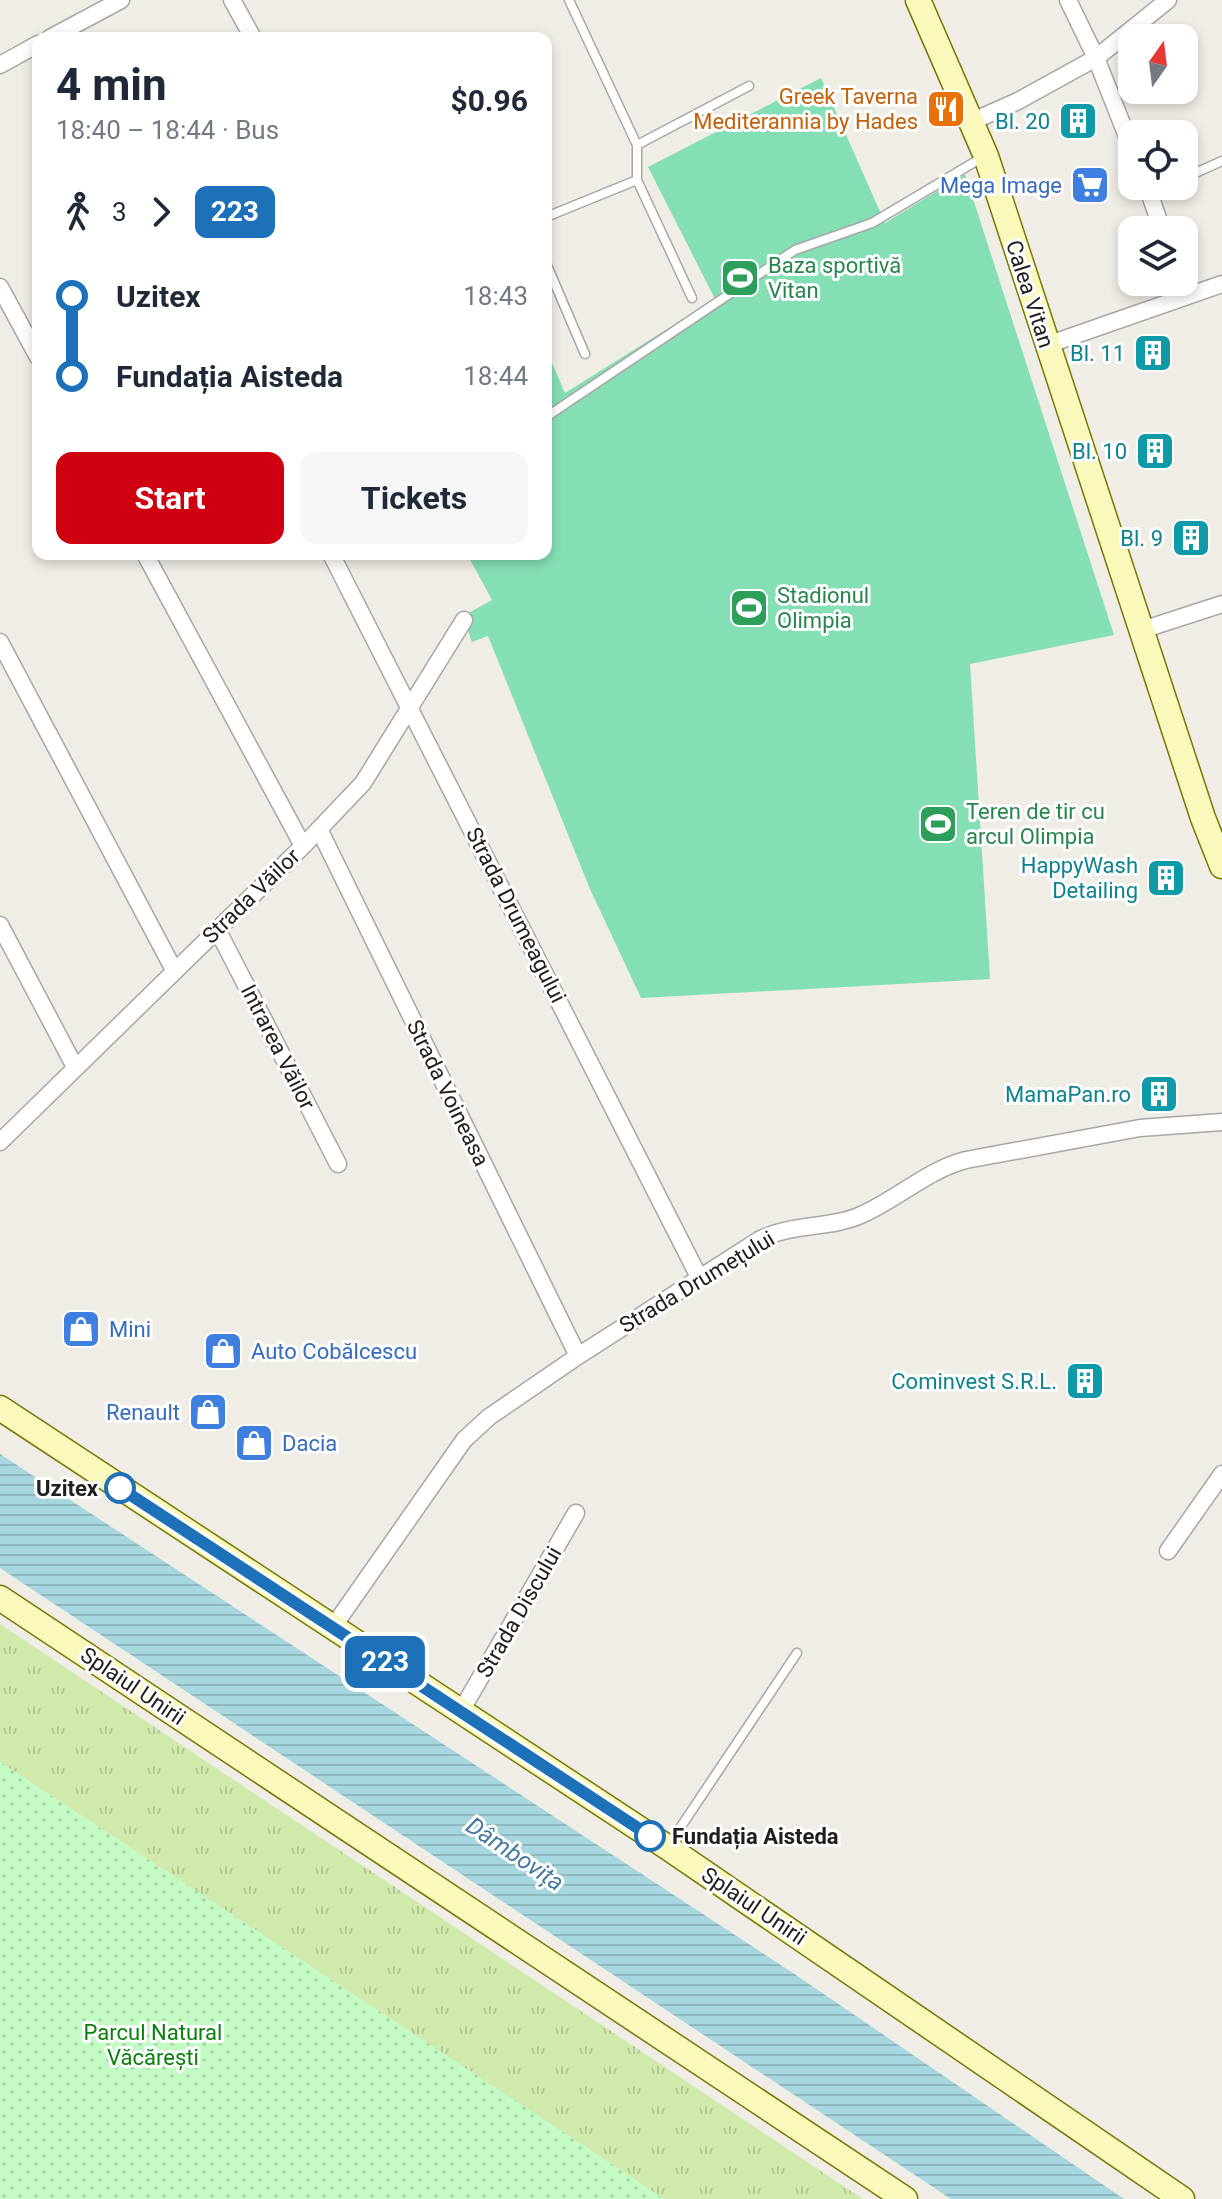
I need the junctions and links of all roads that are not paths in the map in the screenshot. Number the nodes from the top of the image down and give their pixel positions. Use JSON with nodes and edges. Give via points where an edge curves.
{"nodes":[{"id":1,"x":121,"y":0,"type":"edge"},
{"id":2,"x":232,"y":0,"type":"edge"},
{"id":3,"x":569,"y":0,"type":"edge"},
{"id":4,"x":918,"y":0,"type":"edge"},
{"id":5,"x":1068,"y":0,"type":"edge"},
{"id":6,"x":1168,"y":0,"type":"edge"},
{"id":7,"x":1150,"y":6,"type":"edge"},
{"id":8,"x":64,"y":32,"type":"edge"},
{"id":9,"x":250,"y":32,"type":"edge"},
{"id":10,"x":32,"y":47,"type":"edge"},
{"id":11,"x":1096,"y":58,"type":"junction"},
{"id":12,"x":0,"y":65,"type":"edge"},
{"id":13,"x":749,"y":86,"type":"dead end"},
{"id":14,"x":1121,"y":120,"type":"edge"},
{"id":15,"x":973,"y":121,"type":"junction"},
{"id":16,"x":637,"y":145,"type":"junction"},
{"id":17,"x":986,"y":156,"type":"junction"},
{"id":18,"x":1222,"y":161,"type":"edge"},
{"id":19,"x":1198,"y":172,"type":"edge"},
{"id":20,"x":637,"y":180,"type":"junction"},
{"id":21,"x":552,"y":215,"type":"edge"},
{"id":22,"x":552,"y":277,"type":"edge"},
{"id":23,"x":1222,"y":284,"type":"edge"},
{"id":24,"x":0,"y":287,"type":"edge"},
{"id":25,"x":1198,"y":287,"type":"edge"},
{"id":26,"x":1164,"y":296,"type":"edge"},
{"id":27,"x":692,"y":298,"type":"dead end"},
{"id":28,"x":1047,"y":345,"type":"junction"},
{"id":29,"x":32,"y":346,"type":"edge"},
{"id":30,"x":585,"y":354,"type":"dead end"},
{"id":31,"x":552,"y":413,"type":"edge"},
{"id":32,"x":148,"y":560,"type":"edge"},
{"id":33,"x":334,"y":560,"type":"edge"},
{"id":34,"x":1222,"y":604,"type":"edge"},
{"id":35,"x":464,"y":620,"type":"dead end"},
{"id":36,"x":1142,"y":630,"type":"junction"},
{"id":37,"x":0,"y":642,"type":"edge"},
{"id":38,"x":411,"y":708,"type":"junction"},
{"id":39,"x":319,"y":829,"type":"junction"},
{"id":40,"x":303,"y":846,"type":"junction"},
{"id":41,"x":1222,"y":866,"type":"edge"},
{"id":42,"x":0,"y":925,"type":"edge"},
{"id":43,"x":217,"y":929,"type":"junction"},
{"id":44,"x":174,"y":970,"type":"junction"},
{"id":45,"x":75,"y":1067,"type":"junction"},
{"id":46,"x":1222,"y":1122,"type":"edge"},
{"id":47,"x":0,"y":1142,"type":"edge"},
{"id":48,"x":338,"y":1164,"type":"dead end"},
{"id":49,"x":699,"y":1277,"type":"junction"},
{"id":50,"x":578,"y":1356,"type":"junction"},
{"id":51,"x":0,"y":1408,"type":"edge"},
{"id":52,"x":1222,"y":1474,"type":"edge"},
{"id":53,"x":576,"y":1513,"type":"dead end"},
{"id":54,"x":1168,"y":1551,"type":"dead end"},
{"id":55,"x":0,"y":1598,"type":"edge"},
{"id":56,"x":333,"y":1627,"type":"junction"},
{"id":57,"x":797,"y":1653,"type":"dead end"},
{"id":58,"x":461,"y":1711,"type":"junction"},
{"id":59,"x":667,"y":1847,"type":"junction"},
{"id":60,"x":905,"y":2199,"type":"edge"},
{"id":61,"x":1182,"y":2199,"type":"edge"}],
"edges":[{"from":1,"to":8,"type":"street"},
{"from":2,"to":9,"type":"street"},
{"from":3,"to":16,"type":"lane"},
{"from":4,"to":15,"type":"main road","name":"Calea Vitan"},
{"from":5,"to":11,"type":"street"},
{"from":6,"to":7,"type":"street"},
{"from":7,"to":11,"type":"street"},
{"from":10,"to":12,"type":"street"},
{"from":11,"to":14,"type":"street"},
{"from":11,"to":15,"type":"street"},
{"from":13,"to":16,"type":"lane"},
{"from":15,"to":17,"type":"main road","name":"Calea Vitan"},
{"from":16,"to":20,"type":"lane"},
{"from":17,"to":28,"type":"main road","name":"Calea Vitan"},
{"from":17,"to":31,"type":"lane","via":[[872,223],[795,250]]},
{"from":18,"to":19,"type":"lane"},
{"from":20,"to":21,"type":"lane"},
{"from":20,"to":27,"type":"lane"},
{"from":22,"to":30,"type":"lane"},
{"from":23,"to":25,"type":"street"},
{"from":24,"to":29,"type":"street"},
{"from":26,"to":28,"type":"street"},
{"from":28,"to":36,"type":"main road","name":"Calea Vitan"},
{"from":32,"to":40,"type":"street"},
{"from":33,"to":38,"type":"street","name":"Strada Drumeagului"},
{"from":34,"to":36,"type":"street"},
{"from":35,"to":38,"type":"street","name":"Strada Văilor"},
{"from":36,"to":41,"type":"main road","name":"Calea Vitan"},
{"from":37,"to":44,"type":"street"},
{"from":38,"to":39,"type":"street","name":"Strada Văilor","via":[[363,783]]},
{"from":38,"to":49,"type":"street","name":"Strada Drumeagului"},
{"from":39,"to":40,"type":"street","name":"Strada Văilor"},
{"from":39,"to":50,"type":"street","name":"Strada Voineasa"},
{"from":40,"to":43,"type":"street","name":"Strada Văilor"},
{"from":42,"to":45,"type":"street"},
{"from":43,"to":44,"type":"street","name":"Strada Văilor"},
{"from":43,"to":48,"type":"street","name":"Intrarea Văilor"},
{"from":44,"to":45,"type":"street","name":"Strada Văilor"},
{"from":45,"to":47,"type":"street","name":"Strada Văilor"},
{"from":46,"to":49,"type":"street","name":"Strada Drumețului","via":[[1140,1128],[950,1164],[861,1215],[767,1236]]},
{"from":49,"to":50,"type":"street","name":"Strada Drumețului"},
{"from":50,"to":56,"type":"street","name":"Strada Drumețului","via":[[464,1440]]},
{"from":51,"to":56,"type":"main road","name":"Splaiul Unirii"},
{"from":52,"to":54,"type":"street"},
{"from":53,"to":58,"type":"street","name":"Strada Discului"},
{"from":55,"to":60,"type":"main road","name":"Splaiul Unirii"},
{"from":56,"to":58,"type":"main road","name":"Splaiul Unirii"},
{"from":57,"to":59,"type":"lane"},
{"from":58,"to":59,"type":"main road","name":"Splaiul Unirii"},
{"from":59,"to":61,"type":"main road","name":"Splaiul Unirii"}]}
